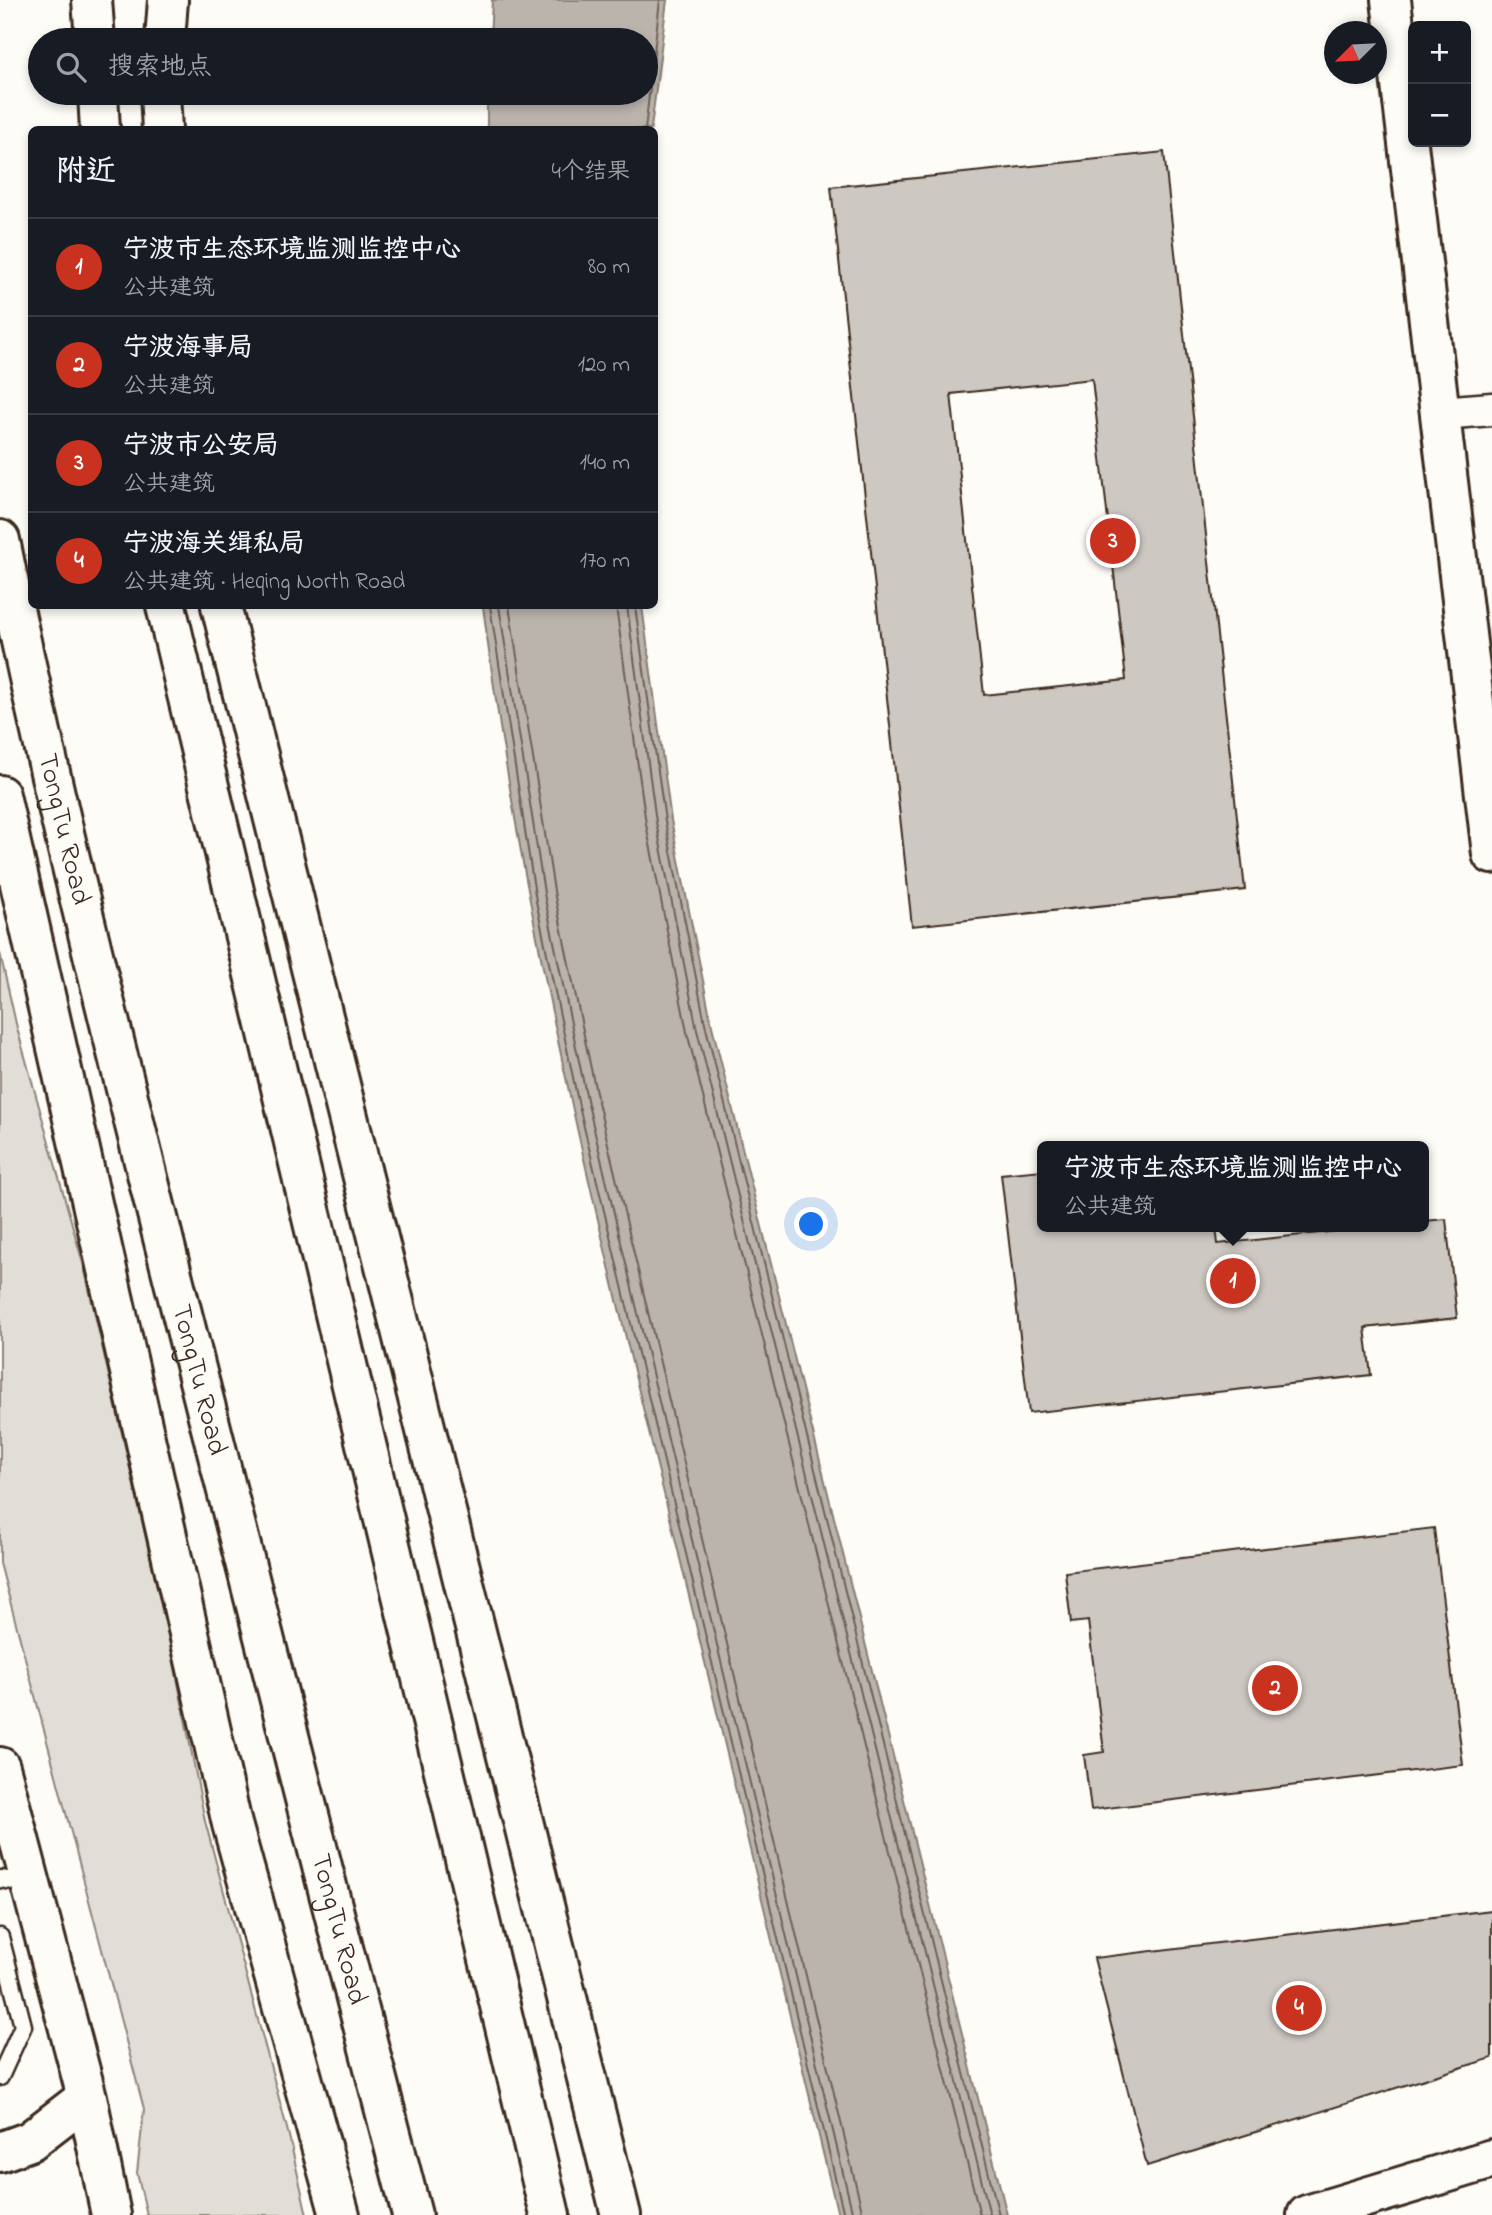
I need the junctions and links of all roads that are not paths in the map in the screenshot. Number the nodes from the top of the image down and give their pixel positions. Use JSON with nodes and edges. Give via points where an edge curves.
{"nodes":[{"id":1,"x":92,"y":0,"type":"edge"},
{"id":2,"x":168,"y":0,"type":"edge"},
{"id":3,"x":1391,"y":0,"type":"edge"},
{"id":4,"x":94,"y":28,"type":"edge"},
{"id":5,"x":166,"y":28,"type":"edge"},
{"id":6,"x":99,"y":105,"type":"edge"},
{"id":7,"x":161,"y":105,"type":"edge"},
{"id":8,"x":100,"y":126,"type":"edge"},
{"id":9,"x":162,"y":126,"type":"edge"},
{"id":10,"x":1492,"y":410,"type":"edge"},
{"id":11,"x":1440,"y":413,"type":"junction"},
{"id":12,"x":0,"y":540,"type":"edge"},
{"id":13,"x":167,"y":609,"type":"edge"},
{"id":14,"x":222,"y":609,"type":"edge"},
{"id":15,"x":0,"y":796,"type":"edge"},
{"id":16,"x":1492,"y":854,"type":"edge"},
{"id":17,"x":0,"y":1767,"type":"edge"},
{"id":18,"x":15,"y":1881,"type":"edge"},
{"id":19,"x":0,"y":1937,"type":"edge"},
{"id":20,"x":0,"y":2077,"type":"edge"},
{"id":21,"x":88,"y":2097,"type":"junction"},
{"id":22,"x":0,"y":2152,"type":"edge"},
{"id":23,"x":1492,"y":2159,"type":"edge"},
{"id":24,"x":111,"y":2215,"type":"edge"},
{"id":25,"x":340,"y":2215,"type":"edge"},
{"id":26,"x":412,"y":2215,"type":"edge"},
{"id":27,"x":550,"y":2215,"type":"edge"},
{"id":28,"x":621,"y":2215,"type":"edge"},
{"id":29,"x":1307,"y":2215,"type":"edge"}],
"edges":[{"from":1,"to":4,"type":"main road"},
{"from":2,"to":5,"type":"main road"},
{"from":3,"to":11,"type":"main road"},
{"from":6,"to":8,"type":"main road"},
{"from":7,"to":9,"type":"main road"},
{"from":10,"to":11,"type":"street"},
{"from":11,"to":16,"type":"main road"},
{"from":12,"to":26,"type":"main road","name":"TongTu Road","via":[[91,949]]},
{"from":13,"to":27,"type":"main road"},
{"from":14,"to":28,"type":"main road"},
{"from":15,"to":25,"type":"main road","via":[[232,1824]]},
{"from":17,"to":18,"type":"main road"},
{"from":18,"to":21,"type":"main road"},
{"from":19,"to":20,"type":"lane","via":[[23,2026]]},
{"from":21,"to":22,"type":"main road","via":[[30,2141]]},
{"from":21,"to":24,"type":"main road"},
{"from":23,"to":29,"type":"main road"}]}
